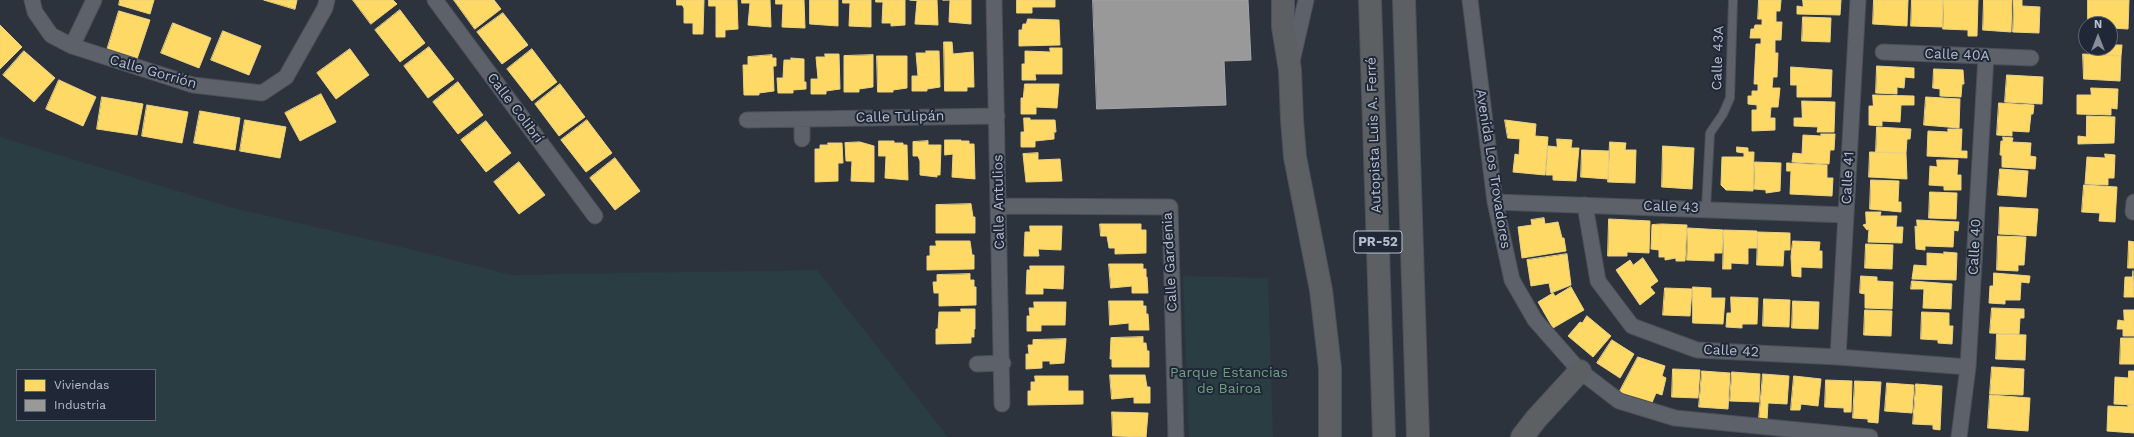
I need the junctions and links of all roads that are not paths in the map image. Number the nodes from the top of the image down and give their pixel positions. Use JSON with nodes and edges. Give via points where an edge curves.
{"nodes":[{"id":1,"x":32,"y":0,"type":"edge"},
{"id":2,"x":94,"y":0,"type":"edge"},
{"id":3,"x":327,"y":0,"type":"edge"},
{"id":4,"x":435,"y":0,"type":"edge"},
{"id":5,"x":994,"y":0,"type":"edge"},
{"id":6,"x":1283,"y":0,"type":"edge"},
{"id":7,"x":1306,"y":0,"type":"edge"},
{"id":8,"x":1370,"y":0,"type":"edge"},
{"id":9,"x":1404,"y":0,"type":"edge"},
{"id":10,"x":1470,"y":0,"type":"edge"},
{"id":11,"x":1733,"y":0,"type":"edge"},
{"id":12,"x":1858,"y":0,"type":"edge"},
{"id":13,"x":72,"y":46,"type":"junction"},
{"id":14,"x":1883,"y":52,"type":"dead end"},
{"id":15,"x":1986,"y":56,"type":"junction"},
{"id":16,"x":2030,"y":58,"type":"dead end"},
{"id":17,"x":1290,"y":70,"type":"junction"},
{"id":18,"x":997,"y":116,"type":"junction"},
{"id":19,"x":802,"y":119,"type":"junction"},
{"id":20,"x":747,"y":120,"type":"dead end"},
{"id":21,"x":802,"y":139,"type":"dead end"},
{"id":22,"x":1495,"y":202,"type":"junction"},
{"id":23,"x":1585,"y":205,"type":"junction"},
{"id":24,"x":1000,"y":206,"type":"junction"},
{"id":25,"x":1706,"y":208,"type":"junction"},
{"id":26,"x":1846,"y":215,"type":"junction"},
{"id":27,"x":595,"y":216,"type":"dead end"},
{"id":28,"x":1838,"y":357,"type":"junction"},
{"id":29,"x":1002,"y":363,"type":"junction"},
{"id":30,"x":977,"y":364,"type":"dead end"},
{"id":31,"x":1968,"y":367,"type":"junction"},
{"id":32,"x":1580,"y":371,"type":"junction"},
{"id":33,"x":1002,"y":404,"type":"dead end"},
{"id":34,"x":1176,"y":437,"type":"edge"},
{"id":35,"x":1330,"y":437,"type":"edge"},
{"id":36,"x":1384,"y":437,"type":"edge"},
{"id":37,"x":1418,"y":437,"type":"edge"},
{"id":38,"x":1522,"y":437,"type":"edge"},
{"id":39,"x":1863,"y":437,"type":"edge"},
{"id":40,"x":1959,"y":437,"type":"edge"}],
"edges":[{"from":1,"to":13,"type":"street","name":"Calle Gorrión","via":[[35,12],[51,35]]},
{"from":2,"to":13,"type":"street"},
{"from":3,"to":13,"type":"street","name":"Calle Gorrión","via":[[286,77],[262,93],[193,85]]},
{"from":4,"to":27,"type":"street","name":"Calle Colibrí"},
{"from":5,"to":18,"type":"street","name":"Calle Antulios"},
{"from":6,"to":17,"type":"highway"},
{"from":7,"to":17,"type":"street"},
{"from":8,"to":36,"type":"highway","name":"Autopista Luis A. Ferré","number":"PR-52"},
{"from":9,"to":37,"type":"highway","number":"PR-52"},
{"from":10,"to":22,"type":"street","name":"Avenida Los Trovadores"},
{"from":11,"to":25,"type":"lane","name":"Calle 43A","via":[[1730,98],[1710,133]]},
{"from":12,"to":26,"type":"street","name":"Calle 41"},
{"from":14,"to":15,"type":"street","name":"Calle 40A"},
{"from":15,"to":16,"type":"street","name":"Calle 40A"},
{"from":15,"to":31,"type":"street","name":"Calle 40"},
{"from":17,"to":35,"type":"highway","via":[[1295,157],[1321,290],[1330,368]]},
{"from":18,"to":19,"type":"street","name":"Calle Tulipán"},
{"from":18,"to":24,"type":"street","name":"Calle Antulios"},
{"from":19,"to":20,"type":"street","name":"Calle Tulipán"},
{"from":19,"to":21,"type":"street"},
{"from":22,"to":23,"type":"street","name":"Calle 43"},
{"from":22,"to":32,"type":"street","name":"Avenida Los Trovadores","via":[[1512,280],[1535,320]]},
{"from":23,"to":25,"type":"street","name":"Calle 43"},
{"from":23,"to":28,"type":"street","name":"Calle 42","via":[[1598,282],[1632,326],[1697,350]]},
{"from":24,"to":29,"type":"street","name":"Calle Antulios"},
{"from":24,"to":34,"type":"street","name":"Calle Gardenia","via":[[1170,207]]},
{"from":25,"to":26,"type":"street","name":"Calle 43"},
{"from":26,"to":28,"type":"street","name":"Calle 41"},
{"from":28,"to":31,"type":"street","name":"Calle 42"},
{"from":29,"to":30,"type":"street"},
{"from":29,"to":33,"type":"street","name":"Calle Antulios"},
{"from":31,"to":40,"type":"street","name":"Calle 40"},
{"from":32,"to":38,"type":"highway"},
{"from":32,"to":39,"type":"street","name":"Avenida Los Trovadores","via":[[1619,401],[1675,418]]}]}
